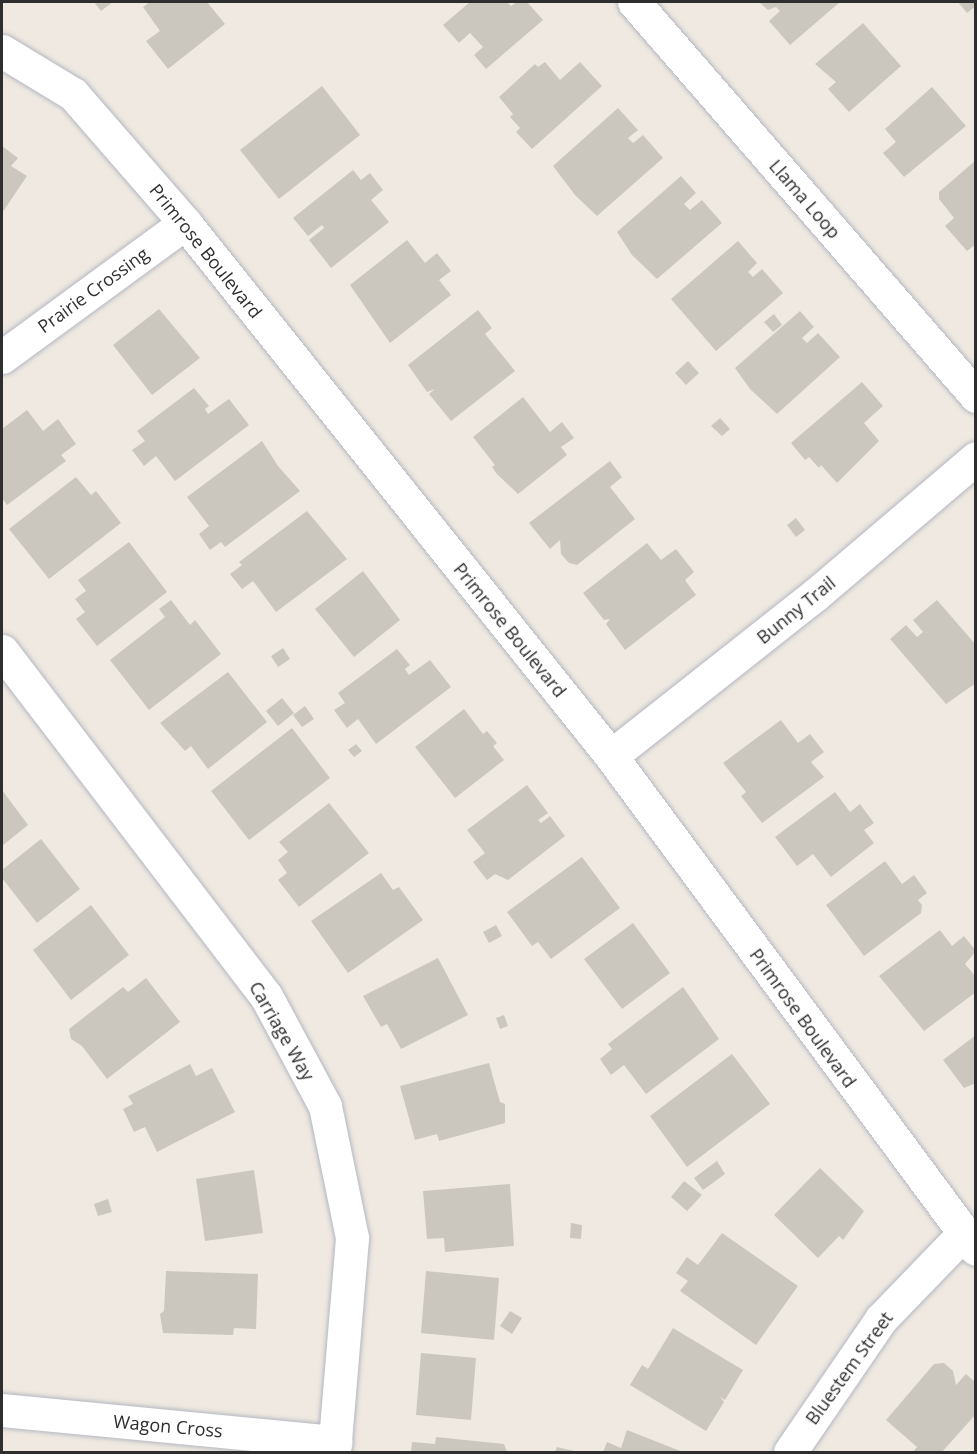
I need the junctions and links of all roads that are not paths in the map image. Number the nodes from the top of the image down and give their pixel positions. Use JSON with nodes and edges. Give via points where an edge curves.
{"nodes":[{"id":1,"x":634,"y":2,"type":"edge"},
{"id":2,"x":2,"y":51,"type":"edge"},
{"id":3,"x":185,"y":223,"type":"junction"},
{"id":4,"x":2,"y":357,"type":"edge"},
{"id":5,"x":975,"y":396,"type":"edge"},
{"id":6,"x":975,"y":458,"type":"edge"},
{"id":7,"x":2,"y":651,"type":"edge"},
{"id":8,"x":611,"y":756,"type":"junction"},
{"id":9,"x":969,"y":1242,"type":"edge"},
{"id":10,"x":2,"y":1410,"type":"edge"},
{"id":11,"x":334,"y":1447,"type":"edge"},
{"id":12,"x":790,"y":1452,"type":"edge"}],
"edges":[{"from":1,"to":5,"type":"street","name":"Llama Loop"},
{"from":2,"to":3,"type":"street","name":"Primrose Boulevard","via":[[73,94]]},
{"from":3,"to":4,"type":"street","name":"Prairie Crossing"},
{"from":3,"to":8,"type":"street","name":"Primrose Boulevard"},
{"from":6,"to":8,"type":"street","name":"Bunny Trail","via":[[815,595]]},
{"from":7,"to":11,"type":"street","name":"Carriage Way","via":[[266,996],[325,1106],[352,1238]]},
{"from":8,"to":9,"type":"street","name":"Primrose Boulevard"},
{"from":9,"to":12,"type":"street","name":"Bluestem Street","via":[[881,1319]]},
{"from":10,"to":11,"type":"street","name":"Wagon Cross"}]}
